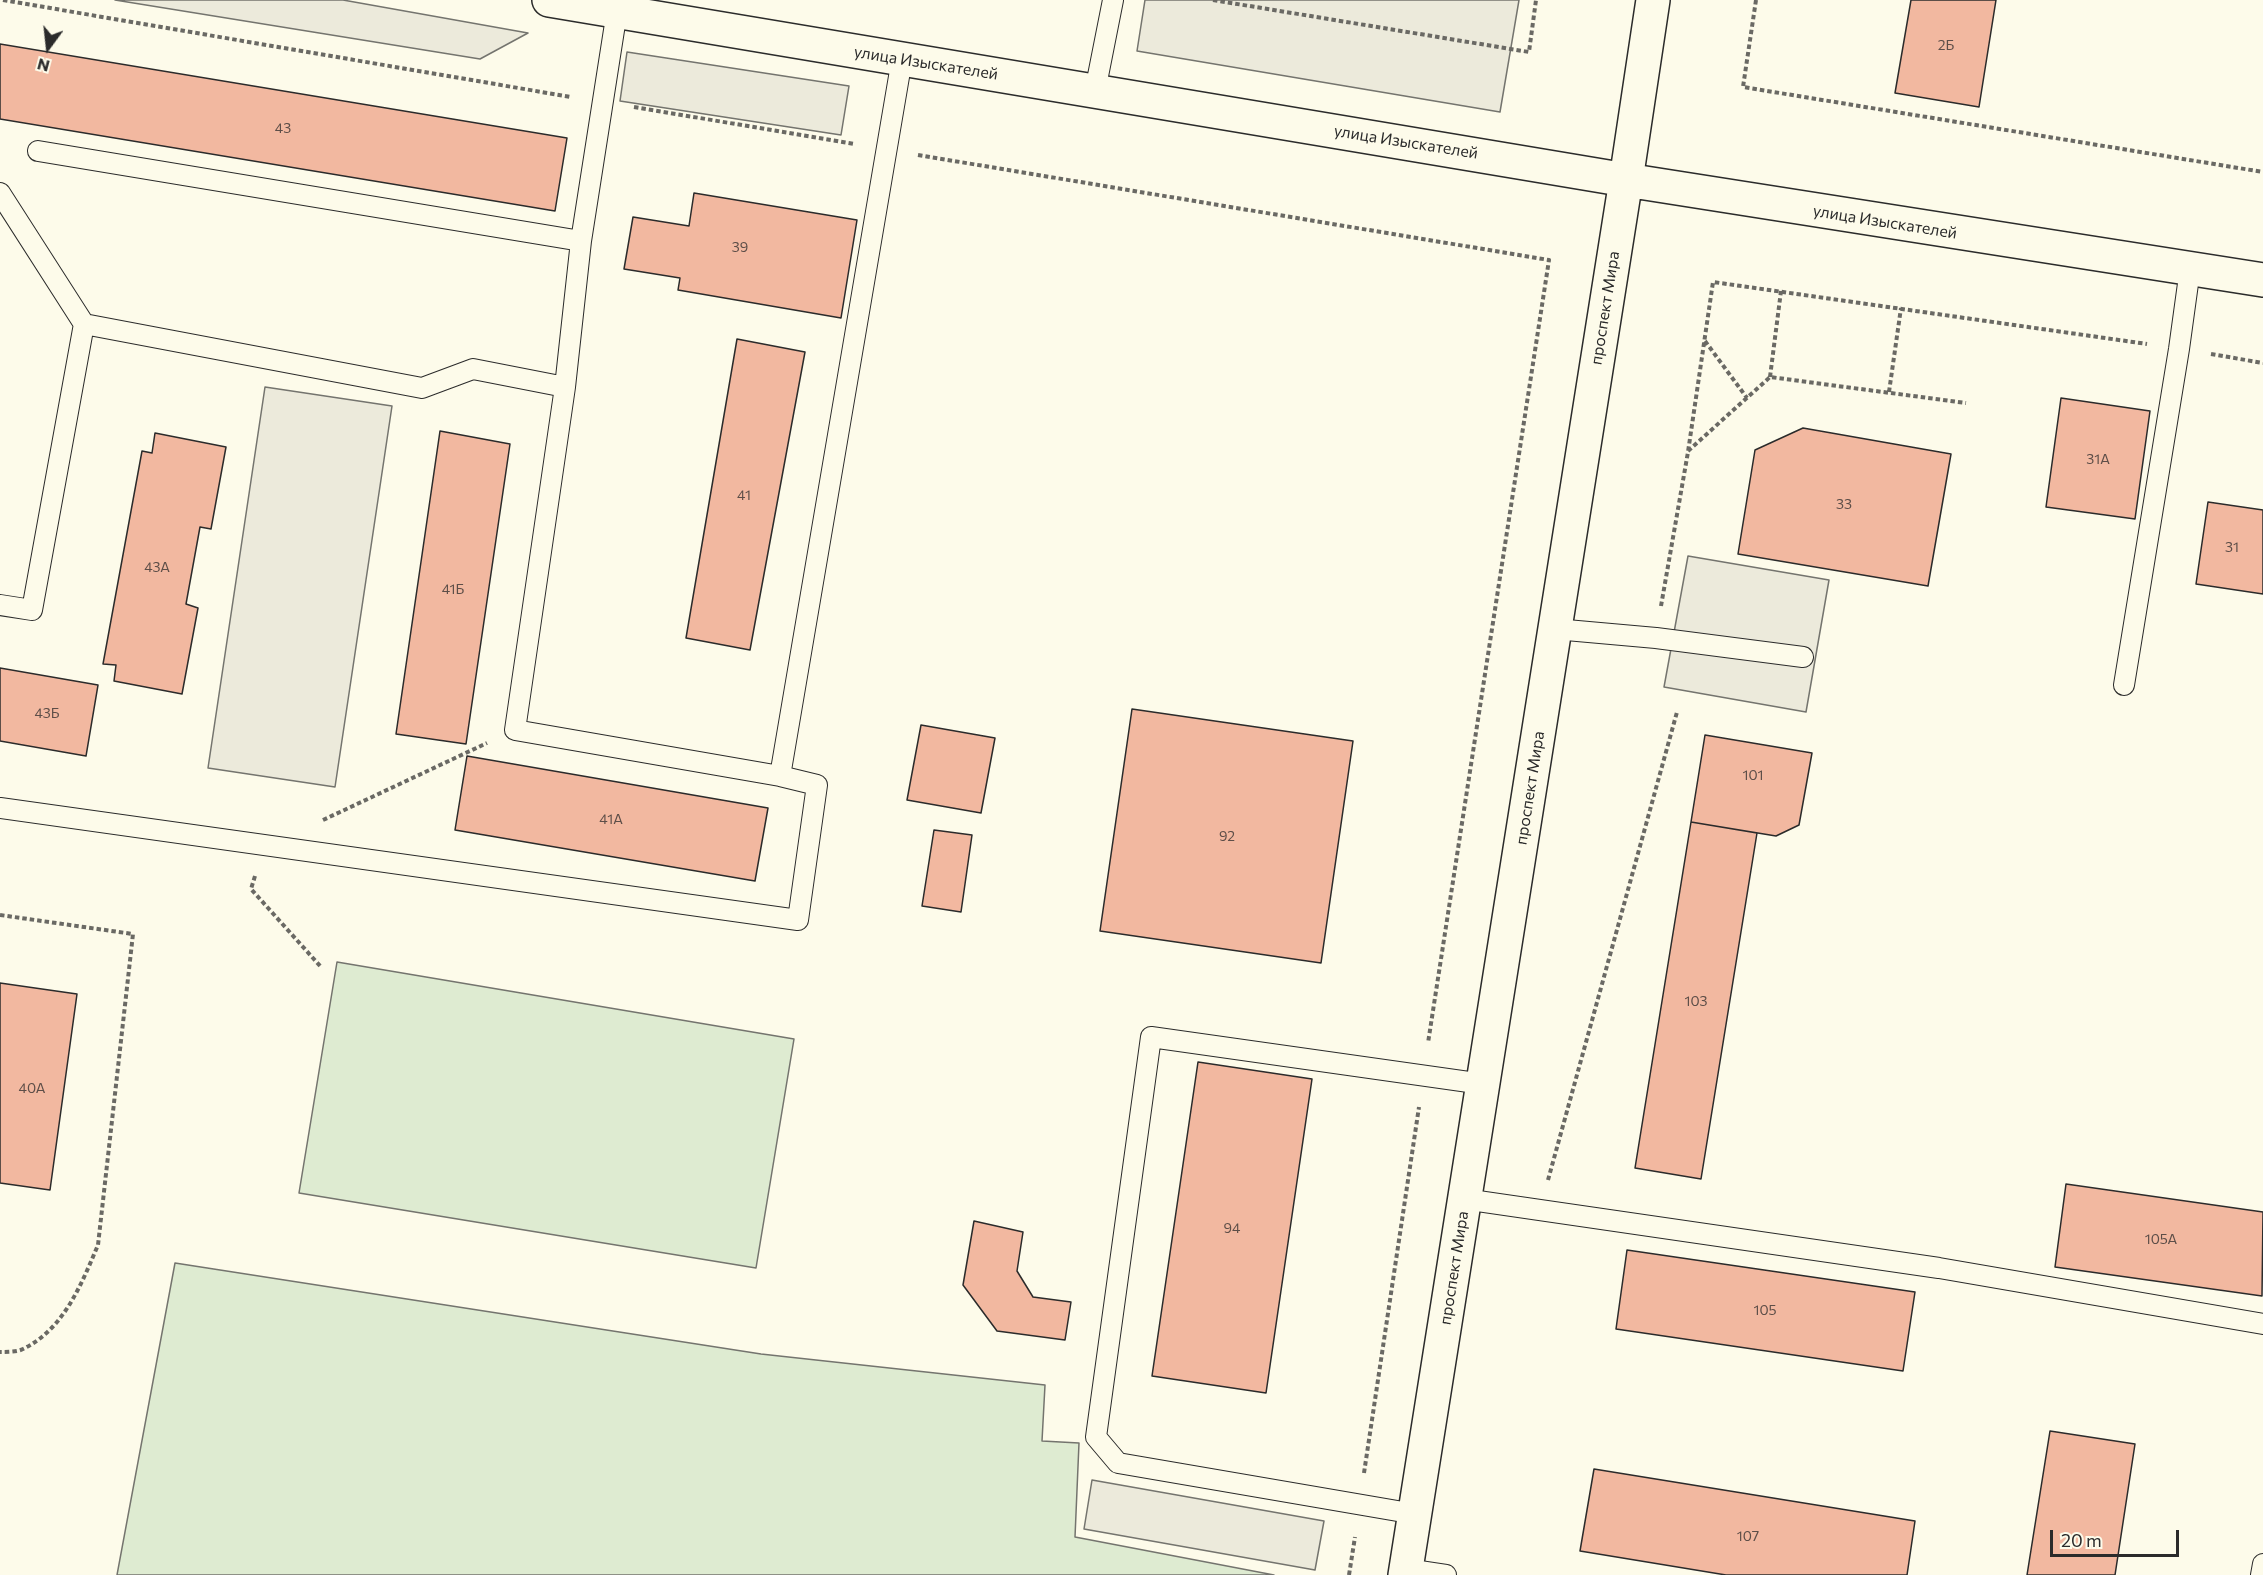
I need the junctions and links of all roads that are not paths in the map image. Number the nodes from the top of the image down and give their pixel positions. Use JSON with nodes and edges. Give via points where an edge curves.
{"nodes":[{"id":1,"x":549,"y":0,"type":"edge"},
{"id":2,"x":1113,"y":0,"type":"edge"},
{"id":3,"x":1653,"y":0,"type":"edge"},
{"id":4,"x":617,"y":11,"type":"junction"},
{"id":5,"x":902,"y":59,"type":"junction"},
{"id":6,"x":1095,"y":91,"type":"junction"},
{"id":7,"x":39,"y":151,"type":"dead end"},
{"id":8,"x":1626,"y":180,"type":"junction"},
{"id":9,"x":0,"y":193,"type":"edge"},
{"id":10,"x":581,"y":242,"type":"junction"},
{"id":11,"x":2190,"y":269,"type":"junction"},
{"id":12,"x":2263,"y":280,"type":"edge"},
{"id":13,"x":84,"y":324,"type":"junction"},
{"id":14,"x":565,"y":387,"type":"junction"},
{"id":15,"x":0,"y":605,"type":"edge"},
{"id":16,"x":1555,"y":629,"type":"junction"},
{"id":17,"x":1803,"y":657,"type":"dead end"},
{"id":18,"x":2124,"y":685,"type":"dead end"},
{"id":19,"x":780,"y":776,"type":"junction"},
{"id":20,"x":0,"y":808,"type":"edge"},
{"id":21,"x":1483,"y":1084,"type":"junction"},
{"id":22,"x":1464,"y":1200,"type":"junction"},
{"id":23,"x":2263,"y":1324,"type":"edge"},
{"id":24,"x":1414,"y":1514,"type":"junction"},
{"id":25,"x":2263,"y":1564,"type":"edge"},
{"id":26,"x":1405,"y":1572,"type":"edge"},
{"id":27,"x":1446,"y":1575,"type":"edge"},
{"id":28,"x":2261,"y":1575,"type":"edge"}],
"edges":[{"from":1,"to":4,"type":"street","name":"улица Изыскателей"},
{"from":2,"to":6,"type":"lane"},
{"from":3,"to":8,"type":"street","name":"проспект Мира"},
{"from":4,"to":5,"type":"street","name":"улица Изыскателей"},
{"from":4,"to":10,"type":"lane"},
{"from":5,"to":6,"type":"street","name":"улица Изыскателей"},
{"from":5,"to":19,"type":"lane"},
{"from":6,"to":8,"type":"street","name":"улица Изыскателей"},
{"from":7,"to":10,"type":"lane"},
{"from":8,"to":11,"type":"street","name":"улица Изыскателей"},
{"from":8,"to":16,"type":"street","name":"проспект Мира"},
{"from":9,"to":13,"type":"lane"},
{"from":10,"to":14,"type":"lane"},
{"from":11,"to":12,"type":"street","name":"улица Изыскателей"},
{"from":11,"to":18,"type":"lane"},
{"from":13,"to":14,"type":"lane","via":[[422,388],[473,369]]},
{"from":13,"to":15,"type":"lane","via":[[32,610]]},
{"from":14,"to":19,"type":"lane","via":[[515,730]]},
{"from":16,"to":17,"type":"lane"},
{"from":16,"to":21,"type":"street","name":"проспект Мира"},
{"from":19,"to":20,"type":"lane","via":[[817,785],[798,920]]},
{"from":21,"to":22,"type":"street","name":"проспект Мира"},
{"from":21,"to":24,"type":"lane","via":[[1151,1037],[1095,1437],[1118,1463]]},
{"from":22,"to":23,"type":"lane","via":[[1939,1268]]},
{"from":22,"to":24,"type":"street","name":"проспект Мира"},
{"from":24,"to":26,"type":"street","name":"проспект Мира"},
{"from":25,"to":28,"type":"lane"},
{"from":26,"to":27,"type":"lane"}]}
